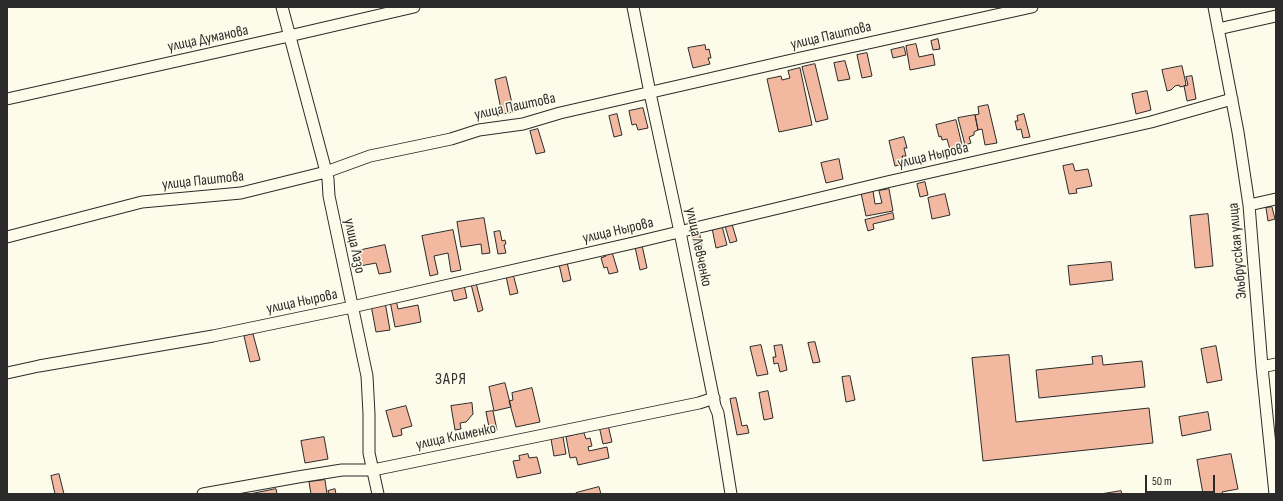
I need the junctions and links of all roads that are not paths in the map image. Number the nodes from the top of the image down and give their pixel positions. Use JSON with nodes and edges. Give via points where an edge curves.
{"nodes":[{"id":1,"x":282,"y":7,"type":"edge"},
{"id":2,"x":414,"y":7,"type":"edge"},
{"id":3,"x":633,"y":7,"type":"edge"},
{"id":4,"x":1032,"y":7,"type":"edge"},
{"id":5,"x":1214,"y":7,"type":"edge"},
{"id":6,"x":1276,"y":16,"type":"edge"},
{"id":7,"x":1218,"y":29,"type":"junction"},
{"id":8,"x":289,"y":36,"type":"junction"},
{"id":9,"x":650,"y":93,"type":"junction"},
{"id":10,"x":7,"y":99,"type":"edge"},
{"id":11,"x":1232,"y":99,"type":"junction"},
{"id":12,"x":326,"y":172,"type":"junction"},
{"id":13,"x":1276,"y":199,"type":"edge"},
{"id":14,"x":1249,"y":205,"type":"junction"},
{"id":15,"x":680,"y":232,"type":"junction"},
{"id":16,"x":7,"y":237,"type":"edge"},
{"id":17,"x":352,"y":307,"type":"junction"},
{"id":18,"x":1276,"y":364,"type":"edge"},
{"id":19,"x":1262,"y":367,"type":"junction"},
{"id":20,"x":7,"y":373,"type":"edge"},
{"id":21,"x":714,"y":398,"type":"junction"},
{"id":22,"x":373,"y":470,"type":"junction"},
{"id":23,"x":203,"y":494,"type":"edge"},
{"id":24,"x":378,"y":494,"type":"edge"},
{"id":25,"x":731,"y":494,"type":"edge"},
{"id":26,"x":1275,"y":494,"type":"edge"}],
"edges":[{"from":1,"to":8,"type":"street","name":"улица Лазо"},
{"from":2,"to":8,"type":"street","name":"улица Думанова"},
{"from":3,"to":9,"type":"street","name":"улица Левченко"},
{"from":4,"to":9,"type":"street","name":"улица Паштова"},
{"from":5,"to":7,"type":"street","name":"Эльбрусская улица"},
{"from":6,"to":7,"type":"street"},
{"from":7,"to":11,"type":"street","name":"Эльбрусская улица"},
{"from":8,"to":10,"type":"street","name":"улица Думанова"},
{"from":8,"to":12,"type":"street","name":"улица Лазо"},
{"from":9,"to":12,"type":"street","name":"улица Паштова","via":[[523,124],[479,130],[451,139],[370,156]]},
{"from":9,"to":15,"type":"street","name":"улица Левченко"},
{"from":11,"to":14,"type":"street","name":"Эльбрусская улица"},
{"from":11,"to":15,"type":"street","name":"улица Нырова","via":[[1151,122]]},
{"from":12,"to":16,"type":"street","name":"улица Паштова","via":[[241,193],[142,202]]},
{"from":12,"to":17,"type":"street","name":"улица Лазо","via":[[328,196]]},
{"from":13,"to":14,"type":"street"},
{"from":14,"to":19,"type":"street","name":"Эльбрусская улица"},
{"from":15,"to":17,"type":"street","name":"улица Нырова"},
{"from":15,"to":21,"type":"street","name":"улица Левченко"},
{"from":17,"to":20,"type":"street","name":"улица Нырова","via":[[213,336]]},
{"from":17,"to":22,"type":"street","name":"улица Лазо","via":[[367,376],[369,453]]},
{"from":18,"to":19,"type":"street"},
{"from":19,"to":26,"type":"street","name":"Эльбрусская улица"},
{"from":21,"to":22,"type":"street","name":"улица Клименко"},
{"from":21,"to":25,"type":"street","name":"улица Левченко"},
{"from":22,"to":23,"type":"street","name":"улица Клименко","via":[[342,470]]},
{"from":22,"to":24,"type":"street","name":"улица Лазо"}]}
